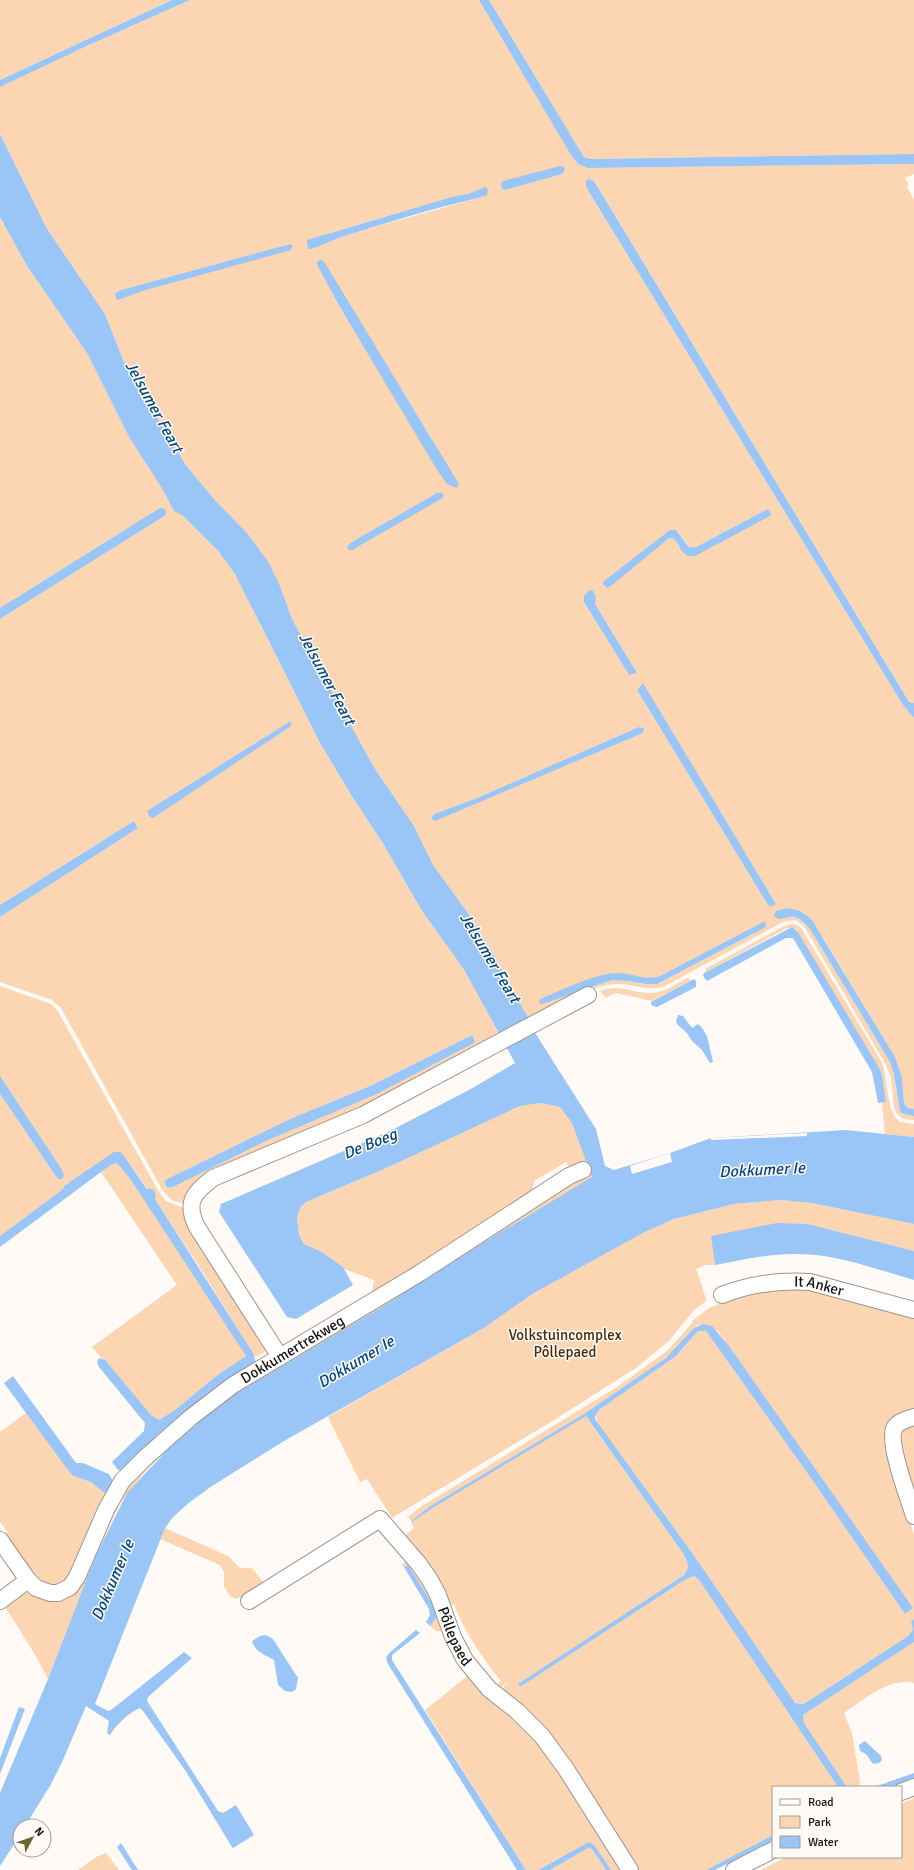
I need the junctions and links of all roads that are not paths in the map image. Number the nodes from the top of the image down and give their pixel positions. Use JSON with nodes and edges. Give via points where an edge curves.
{"nodes":[{"id":1,"x":588,"y":995,"type":"dead end"},
{"id":2,"x":583,"y":1170,"type":"dead end"},
{"id":3,"x":722,"y":1295,"type":"dead end"},
{"id":4,"x":914,"y":1310,"type":"edge"},
{"id":5,"x":280,"y":1357,"type":"junction"},
{"id":6,"x":914,"y":1417,"type":"edge"},
{"id":7,"x":914,"y":1516,"type":"edge"},
{"id":8,"x":0,"y":1540,"type":"edge"},
{"id":9,"x":28,"y":1580,"type":"junction"},
{"id":10,"x":0,"y":1601,"type":"edge"},
{"id":11,"x":249,"y":1601,"type":"dead end"},
{"id":12,"x":914,"y":1787,"type":"edge"},
{"id":13,"x":902,"y":1792,"type":"edge"},
{"id":14,"x":772,"y":1851,"type":"edge"},
{"id":15,"x":630,"y":1870,"type":"edge"},
{"id":16,"x":734,"y":1870,"type":"edge"}],
"edges":[{"from":1,"to":5,"type":"street","via":[[363,1115],[213,1178],[197,1191],[190,1207],[192,1217]]},
{"from":2,"to":5,"type":"street","name":"Dokkumertrekweg","via":[[569,1176],[420,1274]]},
{"from":3,"to":4,"type":"street","name":"It Anker","via":[[757,1285],[810,1282]]},
{"from":5,"to":9,"type":"street","name":"Dokkumertrekweg","via":[[212,1400],[128,1475],[106,1510],[73,1584],[65,1590],[50,1593]]},
{"from":6,"to":7,"type":"street","via":[[903,1420],[895,1427],[892,1437]]},
{"from":8,"to":9,"type":"street"},
{"from":9,"to":10,"type":"street"},
{"from":11,"to":15,"type":"street","name":"Pôllepaed","via":[[380,1519],[430,1580],[465,1660],[489,1689],[517,1711],[542,1736]]},
{"from":12,"to":13,"type":"street"},
{"from":14,"to":16,"type":"street"}]}
